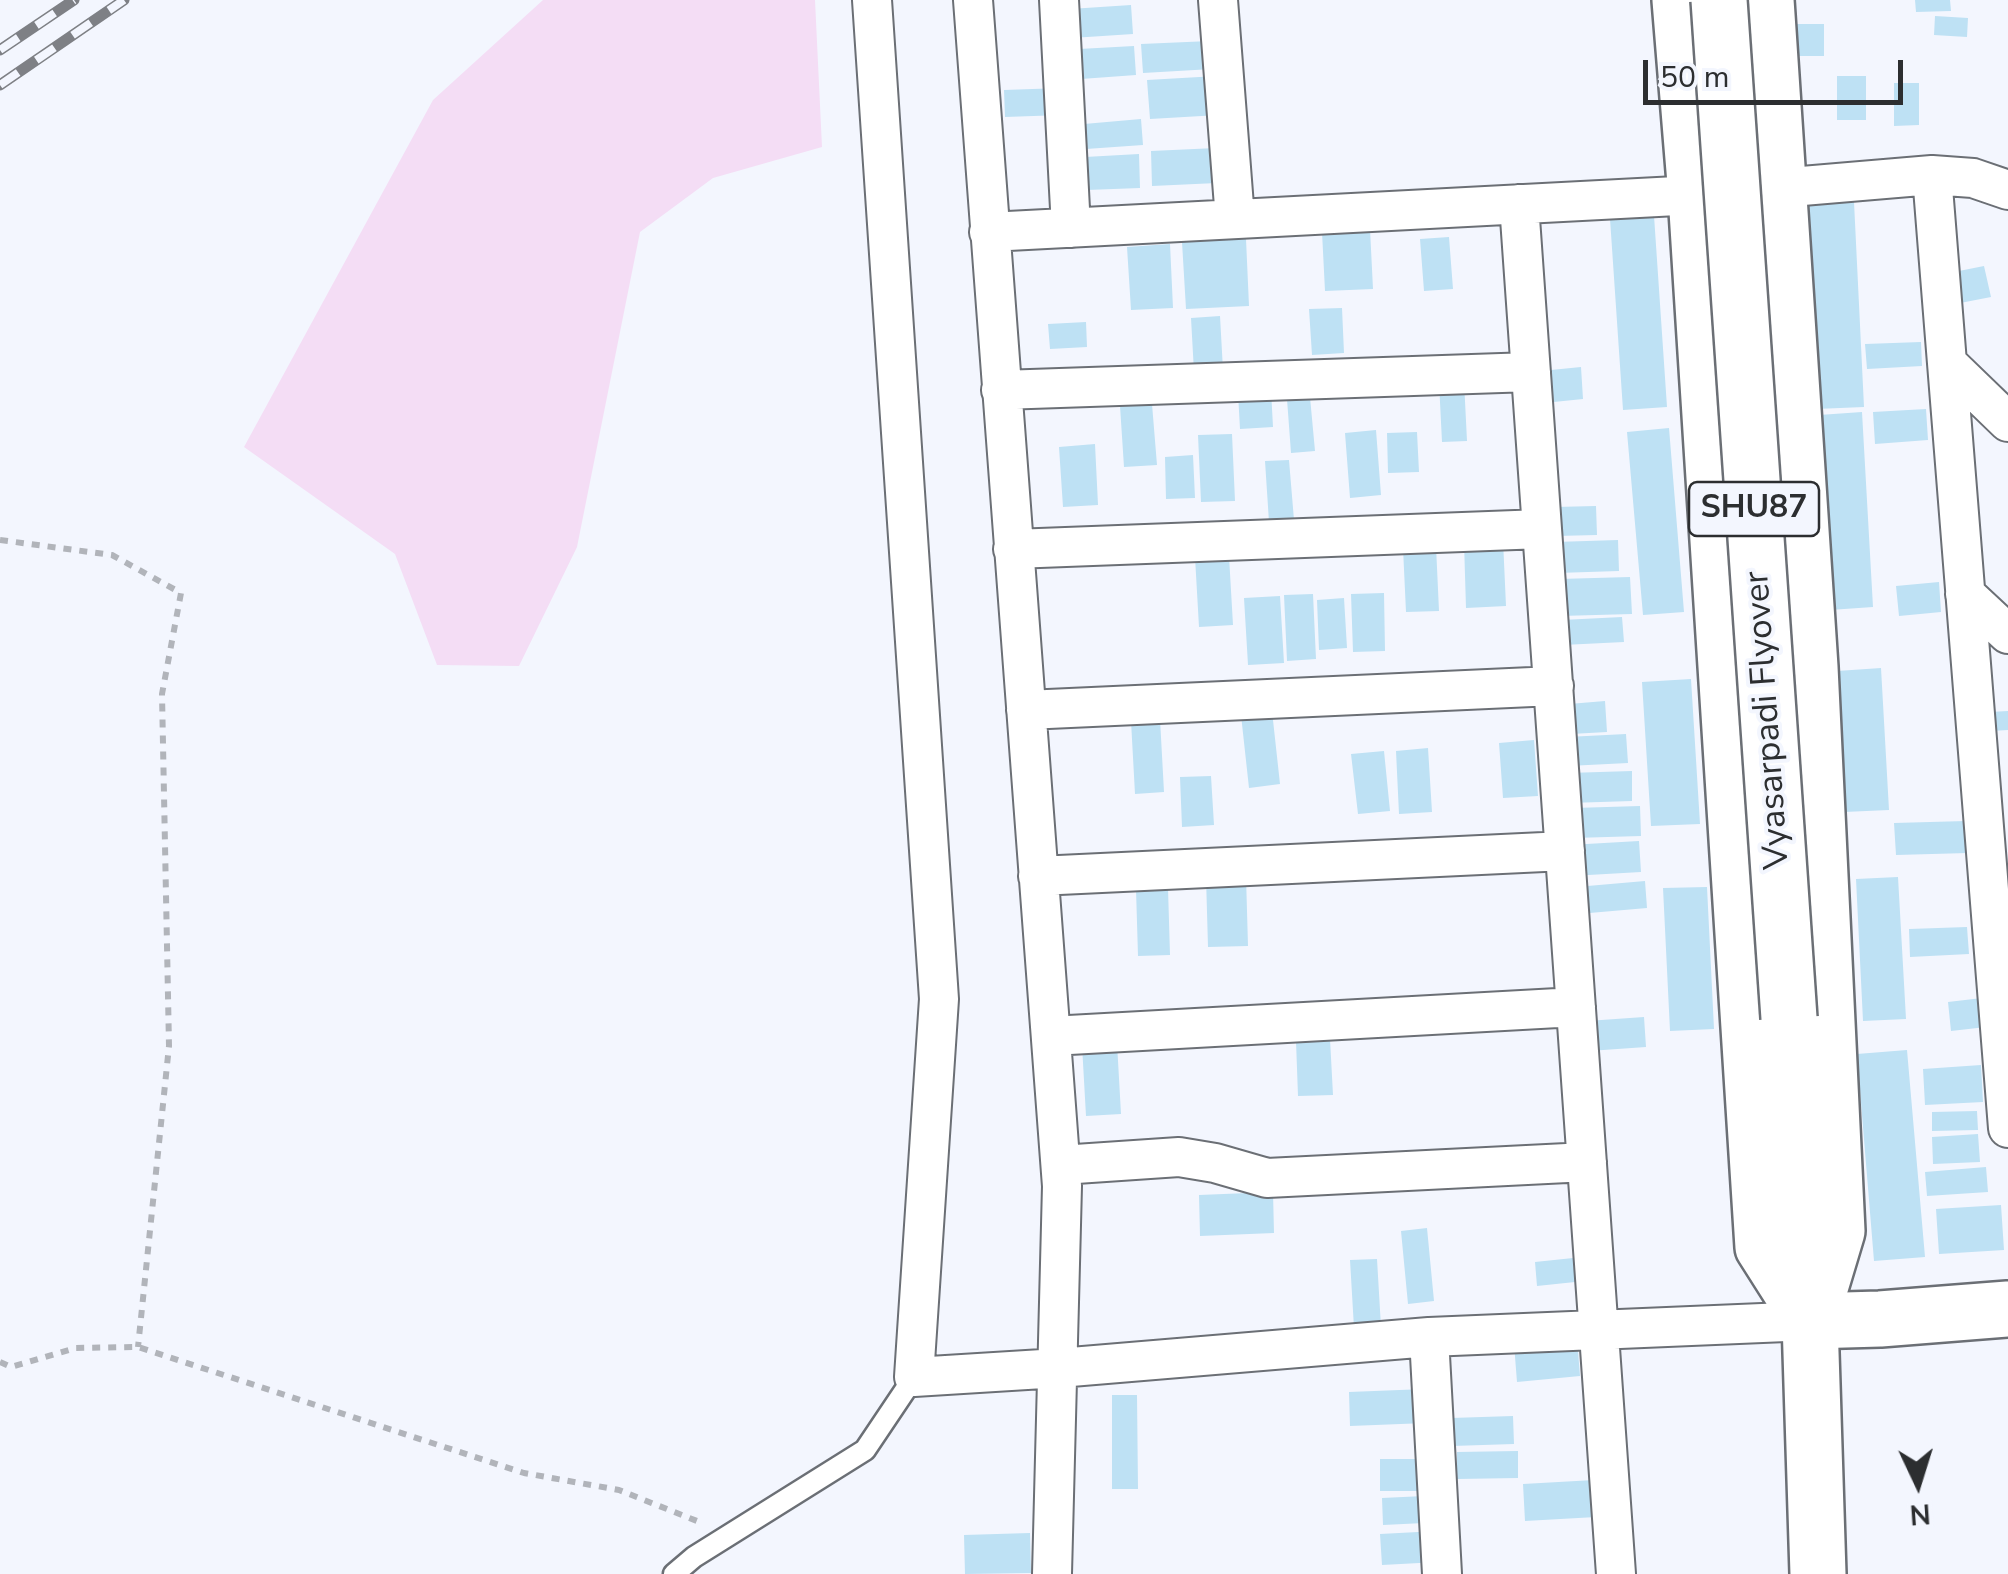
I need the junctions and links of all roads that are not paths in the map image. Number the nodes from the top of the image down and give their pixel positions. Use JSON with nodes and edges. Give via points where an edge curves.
{"nodes":[{"id":1,"x":872,"y":0,"type":"edge"},
{"id":2,"x":973,"y":0,"type":"edge"},
{"id":3,"x":1059,"y":0,"type":"edge"},
{"id":4,"x":1218,"y":0,"type":"edge"},
{"id":5,"x":1680,"y":0,"type":"edge"},
{"id":6,"x":1719,"y":0,"type":"edge"},
{"id":7,"x":1766,"y":0,"type":"edge"},
{"id":8,"x":1932,"y":175,"type":"junction"},
{"id":9,"x":1779,"y":187,"type":"junction"},
{"id":10,"x":2008,"y":190,"type":"edge"},
{"id":11,"x":1696,"y":195,"type":"junction"},
{"id":12,"x":1520,"y":204,"type":"junction"},
{"id":13,"x":1235,"y":219,"type":"junction"},
{"id":14,"x":1070,"y":228,"type":"junction"},
{"id":15,"x":989,"y":232,"type":"junction"},
{"id":16,"x":1947,"y":363,"type":"junction"},
{"id":17,"x":1531,"y":372,"type":"junction"},
{"id":18,"x":1001,"y":390,"type":"junction"},
{"id":19,"x":2008,"y":422,"type":"edge"},
{"id":20,"x":1542,"y":529,"type":"junction"},
{"id":21,"x":1013,"y":549,"type":"junction"},
{"id":22,"x":1966,"y":594,"type":"junction"},
{"id":23,"x":2008,"y":634,"type":"edge"},
{"id":24,"x":1810,"y":668,"type":"junction"},
{"id":25,"x":1728,"y":673,"type":"junction"},
{"id":26,"x":1554,"y":686,"type":"junction"},
{"id":27,"x":1026,"y":710,"type":"junction"},
{"id":28,"x":1565,"y":851,"type":"junction"},
{"id":29,"x":1038,"y":876,"type":"junction"},
{"id":30,"x":2002,"y":966,"type":"edge"},
{"id":31,"x":1576,"y":1007,"type":"junction"},
{"id":32,"x":1051,"y":1036,"type":"junction"},
{"id":33,"x":2008,"y":1126,"type":"edge"},
{"id":34,"x":1587,"y":1162,"type":"junction"},
{"id":35,"x":1061,"y":1165,"type":"junction"},
{"id":36,"x":2008,"y":1308,"type":"edge"},
{"id":37,"x":1810,"y":1321,"type":"junction"},
{"id":38,"x":1599,"y":1330,"type":"junction"},
{"id":39,"x":1430,"y":1337,"type":"junction"},
{"id":40,"x":1059,"y":1368,"type":"junction"},
{"id":41,"x":914,"y":1377,"type":"junction"},
{"id":42,"x":674,"y":1574,"type":"edge"},
{"id":43,"x":1052,"y":1574,"type":"edge"},
{"id":44,"x":1442,"y":1574,"type":"edge"},
{"id":45,"x":1616,"y":1574,"type":"edge"},
{"id":46,"x":1818,"y":1574,"type":"edge"}],
"edges":[{"from":1,"to":41,"type":"street","via":[[940,999]]},
{"from":2,"to":15,"type":"street"},
{"from":3,"to":14,"type":"street"},
{"from":4,"to":13,"type":"street"},
{"from":5,"to":11,"type":"street"},
{"from":6,"to":37,"type":"street","name":"Vyasarpadi Flyover","number":"SHU87","bridge":true},
{"from":7,"to":9,"type":"street"},
{"from":8,"to":9,"type":"street"},
{"from":8,"to":10,"type":"street"},
{"from":8,"to":16,"type":"street"},
{"from":9,"to":11,"type":"street"},
{"from":9,"to":24,"type":"street"},
{"from":11,"to":12,"type":"street"},
{"from":11,"to":25,"type":"street"},
{"from":12,"to":13,"type":"street"},
{"from":12,"to":17,"type":"street"},
{"from":13,"to":14,"type":"street"},
{"from":14,"to":15,"type":"street"},
{"from":15,"to":18,"type":"street"},
{"from":16,"to":19,"type":"street"},
{"from":16,"to":22,"type":"street"},
{"from":17,"to":18,"type":"street"},
{"from":17,"to":20,"type":"street"},
{"from":18,"to":21,"type":"street"},
{"from":20,"to":21,"type":"street"},
{"from":20,"to":26,"type":"street"},
{"from":21,"to":27,"type":"street"},
{"from":22,"to":23,"type":"street"},
{"from":22,"to":30,"type":"street"},
{"from":24,"to":25,"type":"street"},
{"from":24,"to":37,"type":"street","via":[[1837,1231]]},
{"from":25,"to":37,"type":"street","via":[[1763,1247]]},
{"from":26,"to":27,"type":"street"},
{"from":26,"to":28,"type":"street"},
{"from":27,"to":29,"type":"street"},
{"from":28,"to":29,"type":"street"},
{"from":28,"to":31,"type":"street"},
{"from":29,"to":32,"type":"street"},
{"from":30,"to":33,"type":"street"},
{"from":31,"to":32,"type":"street"},
{"from":31,"to":34,"type":"street"},
{"from":32,"to":35,"type":"street"},
{"from":34,"to":35,"type":"street","via":[[1267,1178],[1178,1157]]},
{"from":34,"to":38,"type":"street"},
{"from":35,"to":40,"type":"street"},
{"from":36,"to":37,"type":"street"},
{"from":37,"to":38,"type":"street"},
{"from":37,"to":46,"type":"street","name":"Vyasarpadi Flyover"},
{"from":38,"to":39,"type":"street"},
{"from":38,"to":45,"type":"street"},
{"from":39,"to":40,"type":"street"},
{"from":39,"to":44,"type":"street"},
{"from":40,"to":41,"type":"street"},
{"from":40,"to":43,"type":"street"},
{"from":41,"to":42,"type":"lane","via":[[864,1450]]}]}
